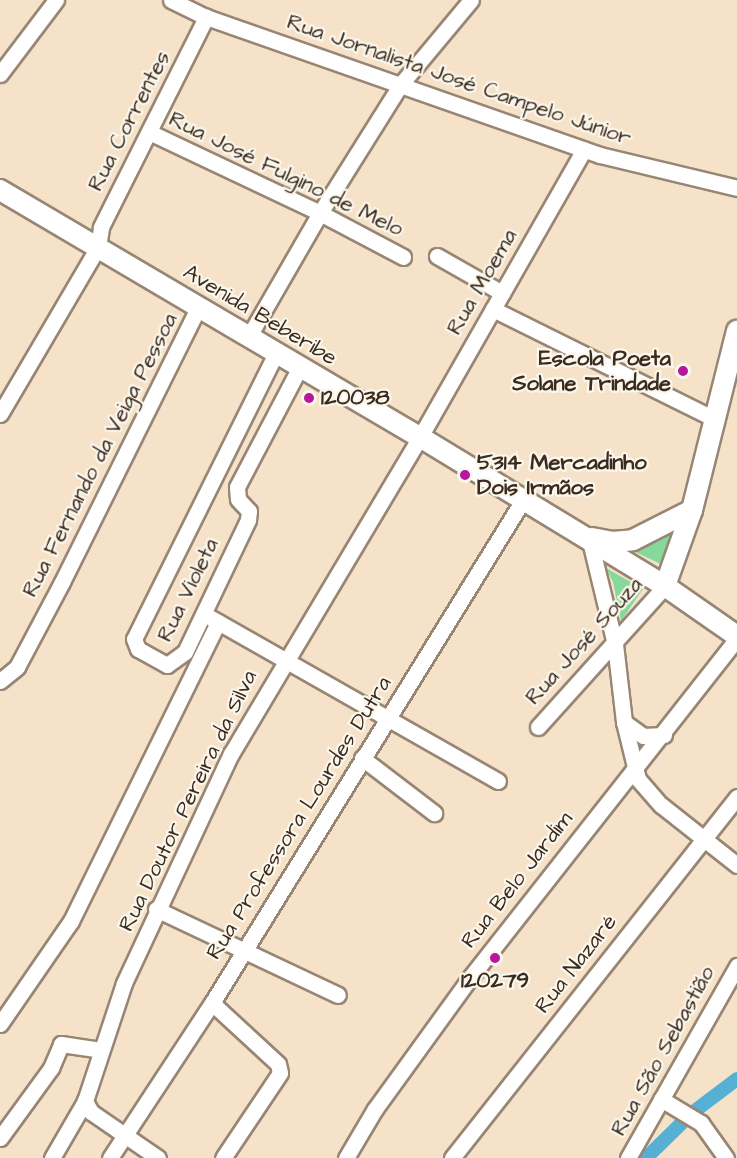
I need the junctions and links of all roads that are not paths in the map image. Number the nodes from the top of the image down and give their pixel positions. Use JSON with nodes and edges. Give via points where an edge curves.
{"nodes":[{"id":1,"x":56,"y":0,"type":"edge"},
{"id":2,"x":171,"y":0,"type":"edge"},
{"id":3,"x":471,"y":0,"type":"edge"},
{"id":4,"x":206,"y":17,"type":"junction"},
{"id":5,"x":0,"y":74,"type":"edge"},
{"id":6,"x":401,"y":84,"type":"junction"},
{"id":7,"x":149,"y":132,"type":"junction"},
{"id":8,"x":584,"y":149,"type":"junction"},
{"id":9,"x":737,"y":188,"type":"edge"},
{"id":10,"x":0,"y":190,"type":"edge"},
{"id":11,"x":320,"y":213,"type":"junction"},
{"id":12,"x":98,"y":247,"type":"junction"},
{"id":13,"x":437,"y":256,"type":"dead end"},
{"id":14,"x":403,"y":257,"type":"dead end"},
{"id":15,"x":502,"y":293,"type":"junction"},
{"id":16,"x":199,"y":306,"type":"junction"},
{"id":17,"x":493,"y":309,"type":"junction"},
{"id":18,"x":737,"y":331,"type":"edge"},
{"id":19,"x":249,"y":336,"type":"junction"},
{"id":20,"x":276,"y":353,"type":"junction"},
{"id":21,"x":300,"y":367,"type":"junction"},
{"id":22,"x":737,"y":388,"type":"edge"},
{"id":23,"x":720,"y":398,"type":"junction"},
{"id":24,"x":0,"y":414,"type":"edge"},
{"id":25,"x":715,"y":419,"type":"junction"},
{"id":26,"x":420,"y":437,"type":"junction"},
{"id":27,"x":523,"y":500,"type":"junction"},
{"id":28,"x":692,"y":510,"type":"junction"},
{"id":29,"x":585,"y":538,"type":"junction"},
{"id":30,"x":664,"y":586,"type":"junction"},
{"id":31,"x":210,"y":618,"type":"junction"},
{"id":32,"x":737,"y":637,"type":"edge"},
{"id":33,"x":615,"y":644,"type":"junction"},
{"id":34,"x":283,"y":661,"type":"junction"},
{"id":35,"x":0,"y":681,"type":"edge"},
{"id":36,"x":386,"y":719,"type":"junction"},
{"id":37,"x":624,"y":722,"type":"junction"},
{"id":38,"x":538,"y":727,"type":"dead end"},
{"id":39,"x":664,"y":735,"type":"junction"},
{"id":40,"x":362,"y":758,"type":"junction"},
{"id":41,"x":634,"y":766,"type":"junction"},
{"id":42,"x":498,"y":781,"type":"dead end"},
{"id":43,"x":737,"y":797,"type":"edge"},
{"id":44,"x":434,"y":813,"type":"dead end"},
{"id":45,"x":705,"y":839,"type":"junction"},
{"id":46,"x":737,"y":866,"type":"edge"},
{"id":47,"x":156,"y":909,"type":"junction"},
{"id":48,"x":243,"y":951,"type":"junction"},
{"id":49,"x":737,"y":966,"type":"edge"},
{"id":50,"x":338,"y":995,"type":"dead end"},
{"id":51,"x":212,"y":1003,"type":"junction"},
{"id":52,"x":0,"y":1024,"type":"edge"},
{"id":53,"x":101,"y":1050,"type":"junction"},
{"id":54,"x":661,"y":1099,"type":"junction"},
{"id":55,"x":86,"y":1104,"type":"junction"},
{"id":56,"x":127,"y":1134,"type":"junction"},
{"id":57,"x":0,"y":1138,"type":"edge"},
{"id":58,"x":635,"y":1155,"type":"edge"},
{"id":59,"x":52,"y":1158,"type":"edge"},
{"id":60,"x":110,"y":1158,"type":"edge"},
{"id":61,"x":158,"y":1158,"type":"edge"},
{"id":62,"x":224,"y":1158,"type":"edge"},
{"id":63,"x":346,"y":1158,"type":"edge"},
{"id":64,"x":452,"y":1158,"type":"edge"},
{"id":65,"x":726,"y":1158,"type":"edge"}],
"edges":[{"from":1,"to":5,"type":"street"},
{"from":2,"to":4,"type":"street","name":"Rua Jornalista José Campelo Júnior"},
{"from":3,"to":6,"type":"street"},
{"from":4,"to":6,"type":"street","name":"Rua Jornalista José Campelo Júnior"},
{"from":4,"to":7,"type":"street","name":"Rua Correntes"},
{"from":6,"to":8,"type":"street","name":"Rua Jornalista José Campelo Júnior"},
{"from":6,"to":11,"type":"street"},
{"from":7,"to":11,"type":"street","name":"Rua José Fulgino de Melo"},
{"from":7,"to":12,"type":"street","name":"Rua Correntes","via":[[101,227]]},
{"from":8,"to":9,"type":"street","name":"Rua Jornalista José Campelo Júnior"},
{"from":8,"to":15,"type":"street","name":"Rua Moema"},
{"from":10,"to":12,"type":"main road","name":"Avenida Beberibe"},
{"from":11,"to":14,"type":"street","name":"Rua José Fulgino de Melo"},
{"from":11,"to":19,"type":"street"},
{"from":12,"to":16,"type":"main road","name":"Avenida Beberibe"},
{"from":12,"to":24,"type":"street","name":"Rua Correntes"},
{"from":13,"to":15,"type":"street"},
{"from":15,"to":17,"type":"street","name":"Rua Moema"},
{"from":16,"to":19,"type":"main road","name":"Avenida Beberibe"},
{"from":16,"to":35,"type":"street","name":"Rua Fernando da Veiga Pessoa","via":[[17,667]]},
{"from":17,"to":25,"type":"street"},
{"from":17,"to":26,"type":"street","name":"Rua Moema"},
{"from":18,"to":23,"type":"main road"},
{"from":19,"to":20,"type":"main road","name":"Avenida Beberibe"},
{"from":20,"to":21,"type":"main road","name":"Avenida Beberibe"},
{"from":20,"to":31,"type":"street","name":"Rua Violeta","via":[[134,639],[135,645],[166,665],[172,664]]},
{"from":21,"to":26,"type":"main road","name":"Avenida Beberibe"},
{"from":21,"to":31,"type":"street","name":"Rua Violeta","via":[[237,487],[238,498],[249,511],[248,520]]},
{"from":22,"to":23,"type":"main road"},
{"from":23,"to":25,"type":"main road"},
{"from":25,"to":28,"type":"main road"},
{"from":26,"to":27,"type":"main road","name":"Avenida Beberibe"},
{"from":26,"to":34,"type":"street","name":"Rua Doutor Pereira da Silva"},
{"from":27,"to":29,"type":"main road","name":"Avenida Beberibe"},
{"from":27,"to":36,"type":"street","name":"Rua Professora Lourdes Dutra"},
{"from":28,"to":29,"type":"main road","via":[[633,540]]},
{"from":28,"to":30,"type":"main road"},
{"from":29,"to":30,"type":"main road","name":"Avenida Beberibe"},
{"from":29,"to":33,"type":"street"},
{"from":30,"to":32,"type":"main road","name":"Avenida Beberibe"},
{"from":30,"to":33,"type":"street","name":"Rua José Souza"},
{"from":31,"to":34,"type":"street","name":"Rua Violeta"},
{"from":31,"to":52,"type":"street","via":[[72,921]]},
{"from":32,"to":39,"type":"street","name":"Rua Belo Jardim"},
{"from":33,"to":37,"type":"street"},
{"from":33,"to":38,"type":"street","name":"Rua José Souza"},
{"from":34,"to":36,"type":"street","name":"Rua Violeta"},
{"from":34,"to":47,"type":"street","name":"Rua Doutor Pereira da Silva","via":[[231,754]]},
{"from":36,"to":40,"type":"street","name":"Rua Professora Lourdes Dutra"},
{"from":36,"to":42,"type":"street","name":"Rua Violeta"},
{"from":37,"to":39,"type":"street","via":[[643,736]]},
{"from":37,"to":41,"type":"street"},
{"from":39,"to":41,"type":"street","name":"Rua Belo Jardim"},
{"from":40,"to":44,"type":"street"},
{"from":40,"to":48,"type":"street","name":"Rua Professora Lourdes Dutra"},
{"from":41,"to":45,"type":"street","via":[[648,792]]},
{"from":41,"to":63,"type":"street","name":"Rua Belo Jardim","via":[[419,1045]]},
{"from":43,"to":45,"type":"street","name":"Rua Nazaré"},
{"from":45,"to":46,"type":"street"},
{"from":45,"to":64,"type":"street","name":"Rua Nazaré"},
{"from":47,"to":48,"type":"street"},
{"from":47,"to":53,"type":"street","name":"Rua Doutor Pereira da Silva"},
{"from":48,"to":50,"type":"street"},
{"from":48,"to":51,"type":"street","name":"Rua Professora Lourdes Dutra"},
{"from":49,"to":54,"type":"street","name":"Rua São Sebastião"},
{"from":51,"to":56,"type":"street","name":"Rua Professora Lourdes Dutra"},
{"from":51,"to":62,"type":"street","via":[[280,1068],[278,1080]]},
{"from":53,"to":55,"type":"street","name":"Rua Doutor Pereira da Silva"},
{"from":53,"to":57,"type":"street","via":[[62,1044],[51,1068]]},
{"from":54,"to":58,"type":"street","name":"Rua São Sebastião"},
{"from":54,"to":65,"type":"street","via":[[701,1122]]},
{"from":55,"to":56,"type":"street"},
{"from":55,"to":59,"type":"street","name":"Rua Doutor Pereira da Silva"},
{"from":56,"to":60,"type":"street","name":"Rua Professora Lourdes Dutra"},
{"from":56,"to":61,"type":"street"}]}
